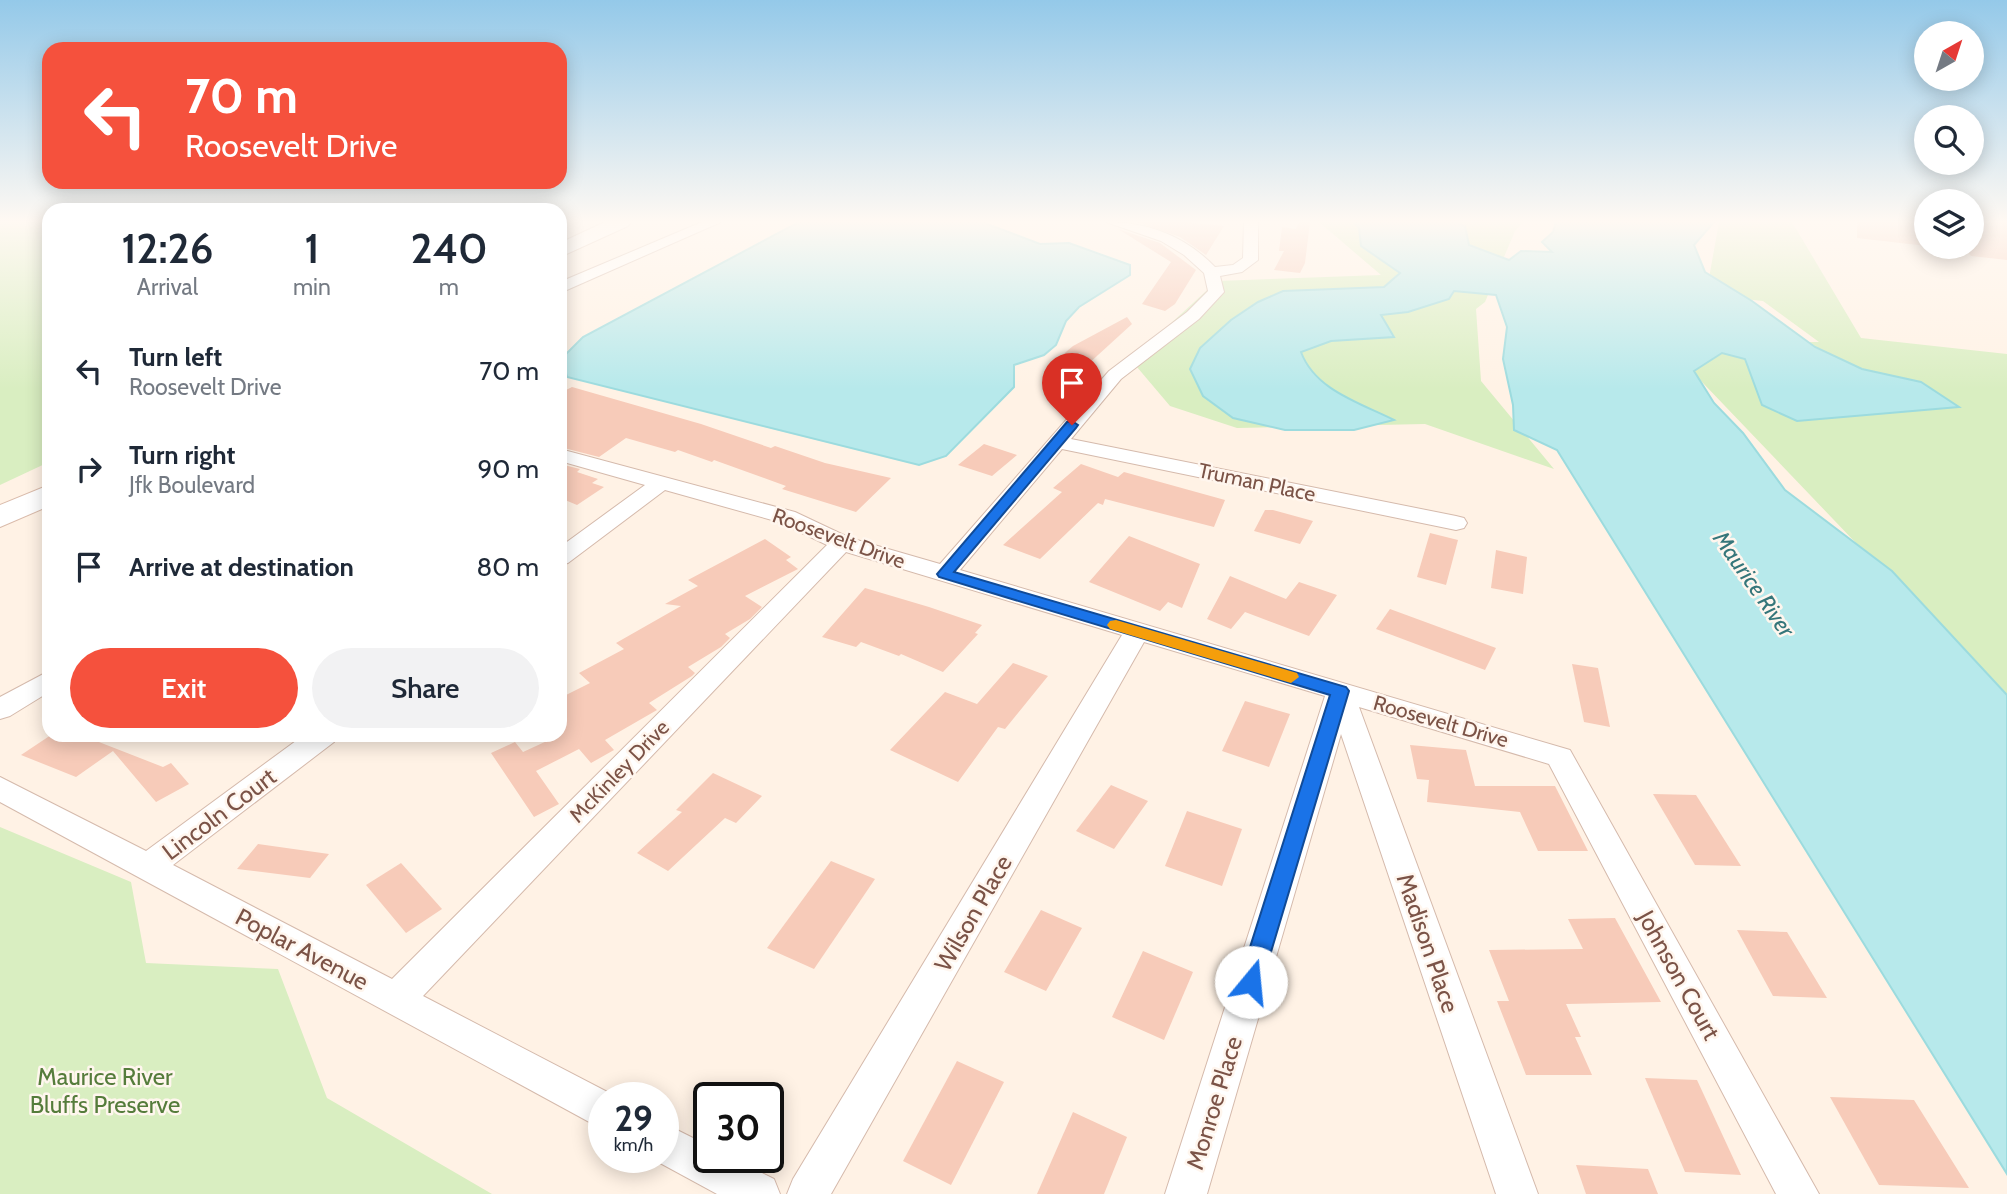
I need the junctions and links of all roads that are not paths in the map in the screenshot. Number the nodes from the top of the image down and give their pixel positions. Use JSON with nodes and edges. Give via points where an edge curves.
{"nodes":[{"id":1,"x":584,"y":278,"type":"edge"},
{"id":2,"x":1212,"y":278,"type":"edge"},
{"id":3,"x":567,"y":285,"type":"edge"},
{"id":4,"x":1058,"y":442,"type":"junction"},
{"id":5,"x":567,"y":457,"type":"edge"},
{"id":6,"x":661,"y":482,"type":"junction"},
{"id":7,"x":42,"y":497,"type":"edge"},
{"id":8,"x":0,"y":517,"type":"edge"},
{"id":9,"x":1456,"y":523,"type":"dead end"},
{"id":10,"x":842,"y":543,"type":"junction"},
{"id":11,"x":567,"y":553,"type":"edge"},
{"id":12,"x":944,"y":574,"type":"junction"},
{"id":13,"x":1137,"y":631,"type":"junction"},
{"id":14,"x":42,"y":684,"type":"edge"},
{"id":15,"x":1340,"y":691,"type":"junction"},
{"id":16,"x":0,"y":709,"type":"edge"},
{"id":17,"x":315,"y":742,"type":"edge"},
{"id":18,"x":1560,"y":757,"type":"joint"},
{"id":19,"x":0,"y":788,"type":"edge"},
{"id":20,"x":148,"y":867,"type":"junction"},
{"id":21,"x":396,"y":999,"type":"junction"},
{"id":22,"x":588,"y":1102,"type":"edge"},
{"id":23,"x":679,"y":1152,"type":"edge"},
{"id":24,"x":759,"y":1194,"type":"edge"},
{"id":25,"x":808,"y":1194,"type":"edge"},
{"id":26,"x":1186,"y":1194,"type":"edge"},
{"id":27,"x":1517,"y":1194,"type":"edge"},
{"id":28,"x":1798,"y":1194,"type":"edge"}],
"edges":[{"from":1,"to":3,"type":"street"},
{"from":2,"to":4,"type":"street","via":[[1216,292],[1200,312],[1115,375]]},
{"from":4,"to":9,"type":"street","name":"Truman Place"},
{"from":4,"to":12,"type":"street"},
{"from":5,"to":6,"type":"street","name":"Roosevelt Drive"},
{"from":6,"to":10,"type":"street","name":"Roosevelt Drive","via":[[787,517]]},
{"from":6,"to":11,"type":"street"},
{"from":7,"to":8,"type":"main road"},
{"from":10,"to":12,"type":"street","name":"Roosevelt Drive"},
{"from":10,"to":21,"type":"street","name":"McKinley Drive"},
{"from":12,"to":13,"type":"street","name":"Roosevelt Drive"},
{"from":13,"to":15,"type":"street","name":"Roosevelt Drive"},
{"from":13,"to":25,"type":"street","name":"Wilson Place"},
{"from":14,"to":16,"type":"street"},
{"from":15,"to":18,"type":"street","name":"Roosevelt Drive"},
{"from":15,"to":26,"type":"street","name":"Monroe Place"},
{"from":15,"to":27,"type":"street","name":"Madison Place"},
{"from":17,"to":20,"type":"street","name":"Lincoln Court"},
{"from":18,"to":28,"type":"street","name":"Johnson Court"},
{"from":19,"to":20,"type":"street","name":"Poplar Avenue"},
{"from":20,"to":21,"type":"street","name":"Poplar Avenue"},
{"from":21,"to":22,"type":"street","name":"Poplar Avenue"},
{"from":23,"to":24,"type":"street"}]}
